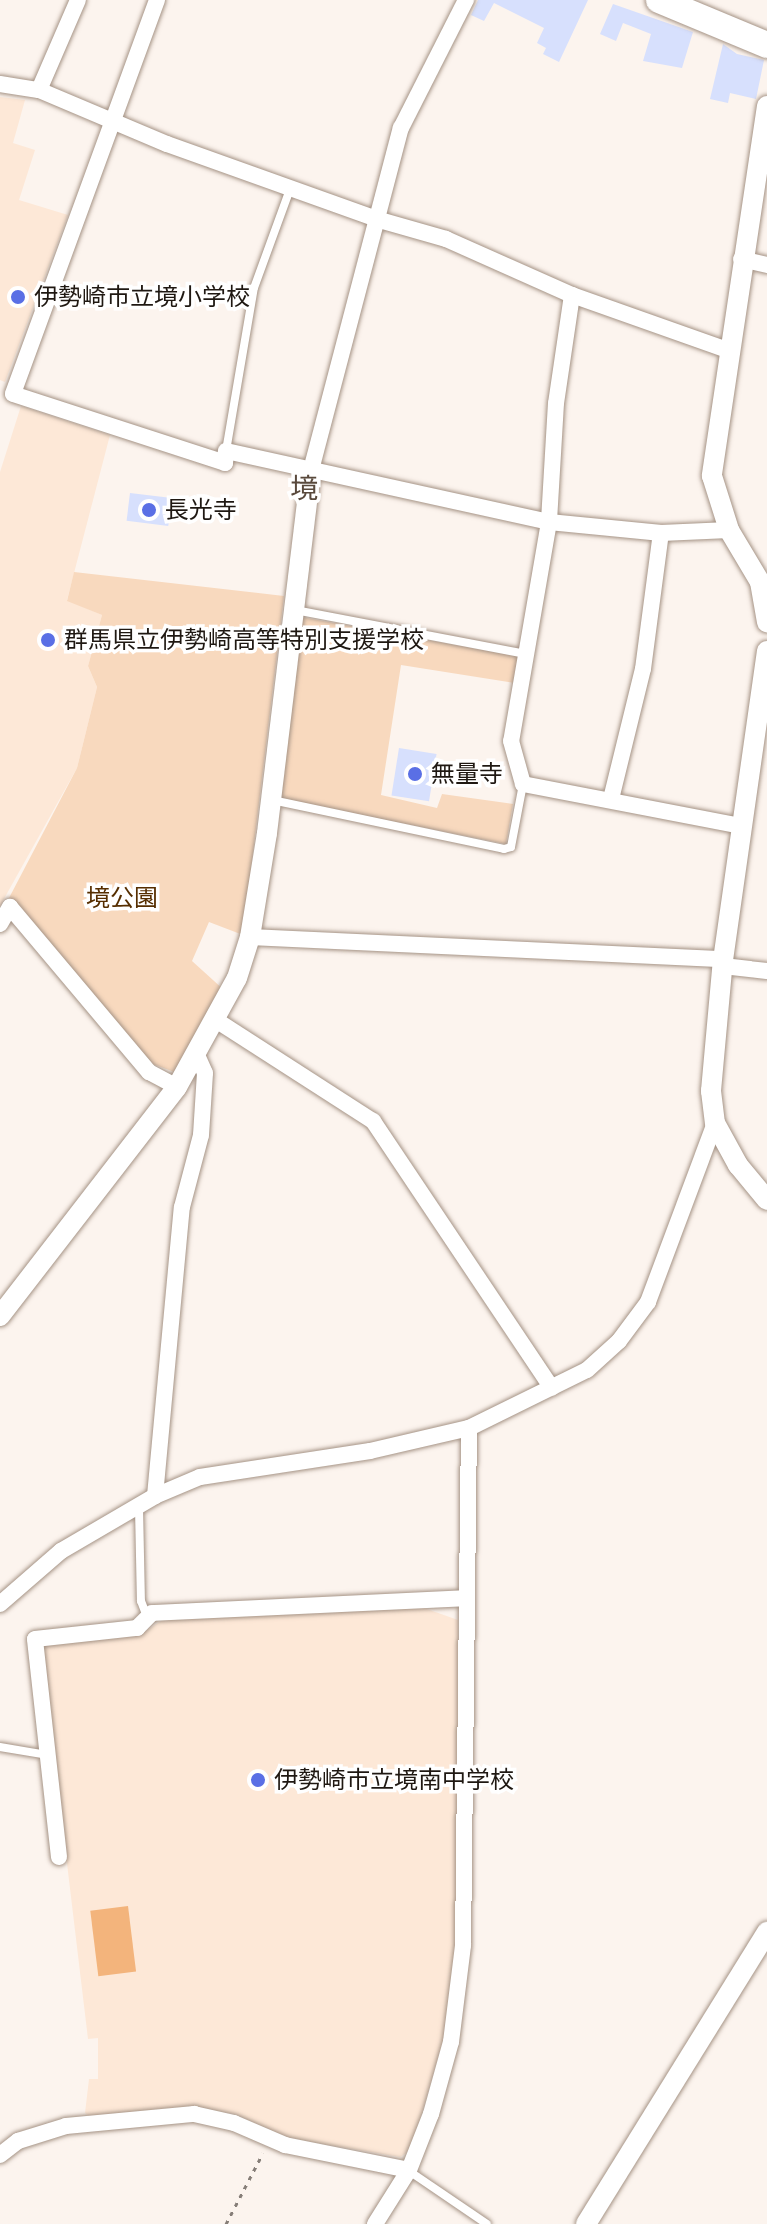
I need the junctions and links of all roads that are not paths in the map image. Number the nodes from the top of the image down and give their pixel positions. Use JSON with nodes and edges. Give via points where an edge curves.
{"nodes":[{"id":1,"x":78,"y":0,"type":"edge"},
{"id":2,"x":157,"y":0,"type":"edge"},
{"id":3,"x":466,"y":0,"type":"edge"},
{"id":4,"x":659,"y":0,"type":"edge"},
{"id":5,"x":686,"y":6,"type":"edge"},
{"id":6,"x":767,"y":45,"type":"edge"},
{"id":7,"x":0,"y":84,"type":"edge"},
{"id":8,"x":39,"y":90,"type":"junction"},
{"id":9,"x":767,"y":106,"type":"edge"},
{"id":10,"x":111,"y":119,"type":"junction"},
{"id":11,"x":291,"y":188,"type":"junction"},
{"id":12,"x":376,"y":219,"type":"junction"},
{"id":13,"x":741,"y":259,"type":"junction"},
{"id":14,"x":767,"y":265,"type":"edge"},
{"id":15,"x":572,"y":295,"type":"junction"},
{"id":16,"x":727,"y":350,"type":"junction"},
{"id":17,"x":7,"y":391,"type":"edge"},
{"id":18,"x":226,"y":451,"type":"junction"},
{"id":19,"x":311,"y":470,"type":"junction"},
{"id":20,"x":549,"y":522,"type":"junction"},
{"id":21,"x":729,"y":530,"type":"junction"},
{"id":22,"x":661,"y":533,"type":"junction"},
{"id":23,"x":294,"y":610,"type":"junction"},
{"id":24,"x":767,"y":622,"type":"edge"},
{"id":25,"x":767,"y":651,"type":"edge"},
{"id":26,"x":526,"y":654,"type":"junction"},
{"id":27,"x":523,"y":784,"type":"junction"},
{"id":28,"x":611,"y":799,"type":"junction"},
{"id":29,"x":271,"y":800,"type":"junction"},
{"id":30,"x":741,"y":826,"type":"junction"},
{"id":31,"x":0,"y":924,"type":"edge"},
{"id":32,"x":250,"y":937,"type":"junction"},
{"id":33,"x":723,"y":962,"type":"junction"},
{"id":34,"x":767,"y":971,"type":"edge"},
{"id":35,"x":216,"y":1020,"type":"junction"},
{"id":36,"x":198,"y":1057,"type":"junction"},
{"id":37,"x":177,"y":1087,"type":"junction"},
{"id":38,"x":715,"y":1123,"type":"junction"},
{"id":39,"x":767,"y":1200,"type":"edge"},
{"id":40,"x":2,"y":1310,"type":"edge"},
{"id":41,"x":552,"y":1388,"type":"junction"},
{"id":42,"x":469,"y":1428,"type":"junction"},
{"id":43,"x":155,"y":1496,"type":"junction"},
{"id":44,"x":139,"y":1508,"type":"junction"},
{"id":45,"x":467,"y":1598,"type":"junction"},
{"id":46,"x":0,"y":1604,"type":"edge"},
{"id":47,"x":148,"y":1619,"type":"junction"},
{"id":48,"x":0,"y":1747,"type":"edge"},
{"id":49,"x":48,"y":1755,"type":"junction"},
{"id":50,"x":59,"y":1857,"type":"dead end"},
{"id":51,"x":767,"y":1932,"type":"edge"},
{"id":52,"x":0,"y":2155,"type":"edge"},
{"id":53,"x":409,"y":2170,"type":"junction"},
{"id":54,"x":375,"y":2224,"type":"edge"},
{"id":55,"x":487,"y":2224,"type":"edge"},
{"id":56,"x":586,"y":2224,"type":"edge"}],
"edges":[{"from":1,"to":8,"type":"street"},
{"from":2,"to":10,"type":"street"},
{"from":3,"to":12,"type":"street","via":[[401,128]]},
{"from":4,"to":5,"type":"main road"},
{"from":5,"to":6,"type":"main road"},
{"from":7,"to":8,"type":"street"},
{"from":8,"to":10,"type":"street"},
{"from":9,"to":13,"type":"street"},
{"from":10,"to":11,"type":"street"},
{"from":10,"to":17,"type":"street"},
{"from":11,"to":12,"type":"street"},
{"from":11,"to":18,"type":"lane","via":[[254,288]]},
{"from":12,"to":15,"type":"street","via":[[446,239]]},
{"from":12,"to":19,"type":"street"},
{"from":13,"to":14,"type":"street"},
{"from":13,"to":16,"type":"street"},
{"from":15,"to":16,"type":"street"},
{"from":15,"to":20,"type":"street","via":[[556,403]]},
{"from":16,"to":21,"type":"street","via":[[712,476]]},
{"from":17,"to":18,"type":"street","via":[[225,463]]},
{"from":18,"to":19,"type":"street"},
{"from":19,"to":20,"type":"street"},
{"from":19,"to":23,"type":"street"},
{"from":20,"to":22,"type":"street"},
{"from":20,"to":26,"type":"street"},
{"from":21,"to":22,"type":"street"},
{"from":21,"to":24,"type":"street","via":[[760,582]]},
{"from":22,"to":28,"type":"street","via":[[643,669]]},
{"from":23,"to":26,"type":"lane"},
{"from":23,"to":29,"type":"street"},
{"from":25,"to":30,"type":"street"},
{"from":26,"to":27,"type":"street","via":[[511,741]]},
{"from":27,"to":28,"type":"street"},
{"from":27,"to":29,"type":"lane","via":[[511,847],[504,849]]},
{"from":28,"to":30,"type":"street"},
{"from":29,"to":32,"type":"street"},
{"from":30,"to":33,"type":"street"},
{"from":31,"to":37,"type":"street","via":[[10,907],[149,1072]]},
{"from":32,"to":33,"type":"street"},
{"from":32,"to":35,"type":"street"},
{"from":33,"to":34,"type":"street"},
{"from":33,"to":38,"type":"street","via":[[711,1091]]},
{"from":35,"to":36,"type":"street"},
{"from":35,"to":41,"type":"street","via":[[373,1121]]},
{"from":36,"to":37,"type":"street"},
{"from":36,"to":43,"type":"street","via":[[205,1073],[201,1135],[182,1207]]},
{"from":37,"to":40,"type":"street"},
{"from":38,"to":39,"type":"street","via":[[738,1165]]},
{"from":38,"to":41,"type":"street","via":[[648,1302],[598,1360]]},
{"from":41,"to":42,"type":"street"},
{"from":42,"to":43,"type":"street","via":[[370,1451],[200,1477]]},
{"from":42,"to":45,"type":"street"},
{"from":43,"to":44,"type":"street"},
{"from":44,"to":46,"type":"street","via":[[61,1551]]},
{"from":44,"to":47,"type":"lane","via":[[141,1601]]},
{"from":45,"to":47,"type":"street","via":[[152,1613]]},
{"from":45,"to":53,"type":"street","via":[[463,1945],[451,2042]]},
{"from":47,"to":49,"type":"street","via":[[137,1628],[35,1639]]},
{"from":48,"to":49,"type":"lane"},
{"from":49,"to":50,"type":"street"},
{"from":51,"to":56,"type":"street"},
{"from":52,"to":53,"type":"street","via":[[18,2141],[66,2126],[194,2114],[270,2138]]},
{"from":53,"to":54,"type":"street"},
{"from":53,"to":55,"type":"lane"}]}
